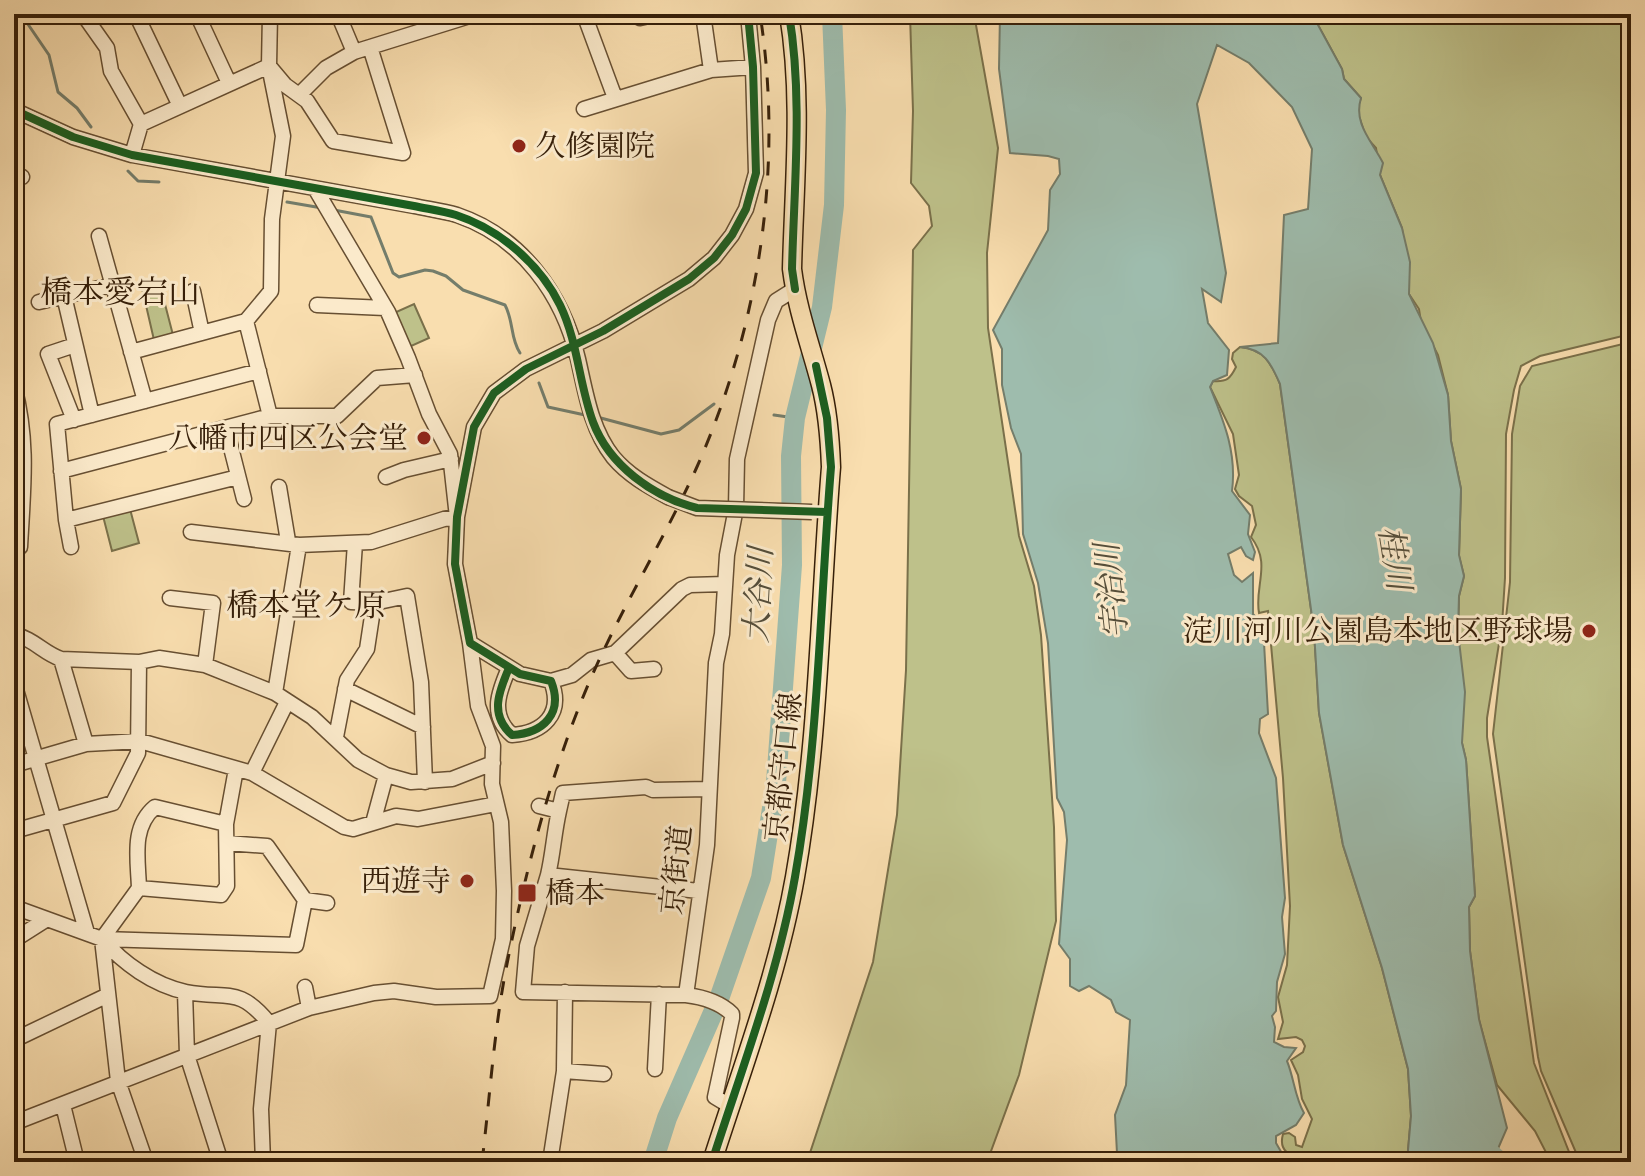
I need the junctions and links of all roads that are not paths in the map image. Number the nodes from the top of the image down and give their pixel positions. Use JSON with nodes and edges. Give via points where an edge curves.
{"nodes":[{"id":1,"x":136,"y":14,"type":"edge"},
{"id":2,"x":197,"y":14,"type":"edge"},
{"id":3,"x":270,"y":14,"type":"edge"},
{"id":4,"x":343,"y":14,"type":"edge"},
{"id":5,"x":476,"y":14,"type":"edge"},
{"id":6,"x":584,"y":14,"type":"edge"},
{"id":7,"x":639,"y":14,"type":"edge"},
{"id":8,"x":658,"y":14,"type":"edge"},
{"id":9,"x":703,"y":14,"type":"edge"},
{"id":10,"x":748,"y":14,"type":"edge"},
{"id":11,"x":789,"y":14,"type":"edge"},
{"id":12,"x":89,"y":17,"type":"edge"},
{"id":13,"x":433,"y":20,"type":"edge"},
{"id":14,"x":370,"y":47,"type":"junction"},
{"id":15,"x":354,"y":52,"type":"junction"},
{"id":16,"x":269,"y":66,"type":"junction"},
{"id":17,"x":753,"y":67,"type":"junction"},
{"id":18,"x":711,"y":70,"type":"junction"},
{"id":19,"x":229,"y":83,"type":"junction"},
{"id":20,"x":299,"y":95,"type":"junction"},
{"id":21,"x":615,"y":98,"type":"junction"},
{"id":22,"x":180,"y":106,"type":"junction"},
{"id":23,"x":584,"y":109,"type":"dead end"},
{"id":24,"x":14,"y":110,"type":"edge"},
{"id":25,"x":141,"y":124,"type":"junction"},
{"id":26,"x":132,"y":155,"type":"junction"},
{"id":27,"x":276,"y":183,"type":"junction"},
{"id":28,"x":322,"y":202,"type":"junction"},
{"id":29,"x":99,"y":236,"type":"dead end"},
{"id":30,"x":112,"y":285,"type":"junction"},
{"id":31,"x":795,"y":289,"type":"junction"},
{"id":32,"x":193,"y":291,"type":"dead end"},
{"id":33,"x":64,"y":296,"type":"junction"},
{"id":34,"x":39,"y":302,"type":"dead end"},
{"id":35,"x":317,"y":305,"type":"dead end"},
{"id":36,"x":385,"y":308,"type":"junction"},
{"id":37,"x":246,"y":321,"type":"junction"},
{"id":38,"x":202,"y":333,"type":"junction"},
{"id":39,"x":575,"y":344,"type":"junction"},
{"id":40,"x":75,"y":345,"type":"junction"},
{"id":41,"x":131,"y":352,"type":"junction"},
{"id":42,"x":259,"y":371,"type":"junction"},
{"id":43,"x":415,"y":375,"type":"junction"},
{"id":44,"x":14,"y":386,"type":"edge"},
{"id":45,"x":145,"y":401,"type":"junction"},
{"id":46,"x":92,"y":415,"type":"junction"},
{"id":47,"x":270,"y":416,"type":"junction"},
{"id":48,"x":74,"y":420,"type":"junction"},
{"id":49,"x":226,"y":428,"type":"junction"},
{"id":50,"x":20,"y":455,"type":"edge"},
{"id":51,"x":451,"y":459,"type":"junction"},
{"id":52,"x":61,"y":471,"type":"junction"},
{"id":53,"x":238,"y":477,"type":"junction"},
{"id":54,"x":386,"y":477,"type":"dead end"},
{"id":55,"x":279,"y":487,"type":"dead end"},
{"id":56,"x":244,"y":499,"type":"dead end"},
{"id":57,"x":820,"y":512,"type":"junction"},
{"id":58,"x":457,"y":517,"type":"junction"},
{"id":59,"x":66,"y":520,"type":"junction"},
{"id":60,"x":191,"y":532,"type":"dead end"},
{"id":61,"x":294,"y":543,"type":"junction"},
{"id":62,"x":355,"y":543,"type":"junction"},
{"id":63,"x":14,"y":547,"type":"edge"},
{"id":64,"x":71,"y":547,"type":"dead end"},
{"id":65,"x":725,"y":584,"type":"junction"},
{"id":66,"x":170,"y":598,"type":"dead end"},
{"id":67,"x":374,"y":603,"type":"junction"},
{"id":68,"x":14,"y":635,"type":"edge"},
{"id":69,"x":470,"y":643,"type":"junction"},
{"id":70,"x":615,"y":653,"type":"junction"},
{"id":71,"x":61,"y":659,"type":"junction"},
{"id":72,"x":139,"y":662,"type":"junction"},
{"id":73,"x":205,"y":665,"type":"junction"},
{"id":74,"x":509,"y":668,"type":"junction"},
{"id":75,"x":654,"y":669,"type":"dead end"},
{"id":76,"x":551,"y":681,"type":"junction"},
{"id":77,"x":345,"y":689,"type":"junction"},
{"id":78,"x":15,"y":693,"type":"edge"},
{"id":79,"x":281,"y":698,"type":"junction"},
{"id":80,"x":423,"y":727,"type":"junction"},
{"id":81,"x":336,"y":737,"type":"junction"},
{"id":82,"x":140,"y":741,"type":"junction"},
{"id":83,"x":86,"y":744,"type":"junction"},
{"id":84,"x":36,"y":758,"type":"junction"},
{"id":85,"x":493,"y":763,"type":"junction"},
{"id":86,"x":14,"y":765,"type":"edge"},
{"id":87,"x":236,"y":769,"type":"junction"},
{"id":88,"x":252,"y":773,"type":"junction"},
{"id":89,"x":386,"y":775,"type":"junction"},
{"id":90,"x":425,"y":782,"type":"junction"},
{"id":91,"x":709,"y":789,"type":"junction"},
{"id":92,"x":496,"y":804,"type":"junction"},
{"id":93,"x":539,"y":806,"type":"dead end"},
{"id":94,"x":559,"y":811,"type":"junction"},
{"id":95,"x":54,"y":820,"type":"junction"},
{"id":96,"x":373,"y":823,"type":"junction"},
{"id":97,"x":226,"y":824,"type":"junction"},
{"id":98,"x":14,"y":831,"type":"edge"},
{"id":99,"x":227,"y":843,"type":"junction"},
{"id":100,"x":548,"y":875,"type":"junction"},
{"id":101,"x":139,"y":888,"type":"junction"},
{"id":102,"x":699,"y":891,"type":"junction"},
{"id":103,"x":305,"y":900,"type":"junction"},
{"id":104,"x":327,"y":903,"type":"dead end"},
{"id":105,"x":14,"y":907,"type":"edge"},
{"id":106,"x":47,"y":919,"type":"junction"},
{"id":107,"x":94,"y":936,"type":"junction"},
{"id":108,"x":14,"y":940,"type":"edge"},
{"id":109,"x":305,"y":987,"type":"dead end"},
{"id":110,"x":185,"y":992,"type":"junction"},
{"id":111,"x":565,"y":992,"type":"junction"},
{"id":112,"x":659,"y":994,"type":"junction"},
{"id":113,"x":108,"y":995,"type":"junction"},
{"id":114,"x":686,"y":995,"type":"junction"},
{"id":115,"x":309,"y":1008,"type":"junction"},
{"id":116,"x":269,"y":1023,"type":"junction"},
{"id":117,"x":14,"y":1040,"type":"edge"},
{"id":118,"x":187,"y":1055,"type":"junction"},
{"id":119,"x":655,"y":1069,"type":"dead end"},
{"id":120,"x":564,"y":1071,"type":"junction"},
{"id":121,"x":604,"y":1074,"type":"dead end"},
{"id":122,"x":118,"y":1081,"type":"junction"},
{"id":123,"x":63,"y":1105,"type":"junction"},
{"id":124,"x":730,"y":1106,"type":"junction"},
{"id":125,"x":14,"y":1123,"type":"edge"},
{"id":126,"x":77,"y":1162,"type":"edge"},
{"id":127,"x":146,"y":1162,"type":"edge"},
{"id":128,"x":221,"y":1162,"type":"edge"},
{"id":129,"x":263,"y":1162,"type":"edge"},
{"id":130,"x":550,"y":1162,"type":"edge"},
{"id":131,"x":712,"y":1162,"type":"edge"}],
"edges":[{"from":1,"to":22,"type":"street"},
{"from":2,"to":19,"type":"street"},
{"from":3,"to":16,"type":"street"},
{"from":4,"to":15,"type":"street"},
{"from":5,"to":13,"type":"street"},
{"from":6,"to":21,"type":"street"},
{"from":7,"to":8,"type":"street"},
{"from":9,"to":18,"type":"street"},
{"from":10,"to":17,"type":"street"},
{"from":11,"to":31,"type":"main road","name":"京都守口線","via":[[797,104]]},
{"from":12,"to":25,"type":"street"},
{"from":13,"to":14,"type":"street"},
{"from":14,"to":15,"type":"street"},
{"from":14,"to":20,"type":"street","via":[[403,153],[333,141]]},
{"from":15,"to":20,"type":"street","via":[[326,68]]},
{"from":16,"to":19,"type":"street"},
{"from":16,"to":20,"type":"street"},
{"from":16,"to":27,"type":"street","via":[[283,136]]},
{"from":17,"to":18,"type":"street"},
{"from":17,"to":39,"type":"street","via":[[756,173],[732,235],[689,279]]},
{"from":18,"to":21,"type":"street"},
{"from":19,"to":22,"type":"street"},
{"from":21,"to":23,"type":"street"},
{"from":22,"to":25,"type":"street"},
{"from":24,"to":26,"type":"street","via":[[73,137]]},
{"from":25,"to":26,"type":"street"},
{"from":26,"to":27,"type":"street"},
{"from":27,"to":28,"type":"street"},
{"from":27,"to":37,"type":"street","via":[[271,291]]},
{"from":28,"to":36,"type":"street"},
{"from":28,"to":39,"type":"street","via":[[457,215],[490,231],[517,249],[542,276]]},
{"from":29,"to":30,"type":"street"},
{"from":30,"to":33,"type":"street"},
{"from":30,"to":41,"type":"street"},
{"from":31,"to":57,"type":"main road","name":"京都守口線","via":[[830,443]]},
{"from":31,"to":65,"type":"street","name":"京街道","via":[[776,301],[768,320],[737,459]]},
{"from":32,"to":38,"type":"street"},
{"from":33,"to":34,"type":"street"},
{"from":33,"to":40,"type":"street"},
{"from":35,"to":36,"type":"street"},
{"from":36,"to":43,"type":"street"},
{"from":37,"to":38,"type":"street"},
{"from":37,"to":42,"type":"street"},
{"from":38,"to":41,"type":"street"},
{"from":39,"to":57,"type":"street","bridge":true,"via":[[592,421],[628,473],[697,508]]},
{"from":39,"to":58,"type":"street","via":[[494,393],[474,427]]},
{"from":40,"to":46,"type":"street"},
{"from":40,"to":48,"type":"street","via":[[48,354]]},
{"from":41,"to":45,"type":"street"},
{"from":42,"to":45,"type":"street"},
{"from":42,"to":47,"type":"street"},
{"from":43,"to":47,"type":"street","via":[[377,378],[337,416]]},
{"from":43,"to":51,"type":"street"},
{"from":44,"to":50,"type":"street","via":[[23,420]]},
{"from":45,"to":46,"type":"street"},
{"from":46,"to":48,"type":"street"},
{"from":47,"to":49,"type":"street"},
{"from":48,"to":52,"type":"street","via":[[57,424]]},
{"from":49,"to":52,"type":"street"},
{"from":49,"to":53,"type":"street"},
{"from":50,"to":63,"type":"street","via":[[20,547]]},
{"from":51,"to":54,"type":"street"},
{"from":51,"to":58,"type":"street"},
{"from":52,"to":59,"type":"street"},
{"from":53,"to":56,"type":"street"},
{"from":53,"to":59,"type":"street"},
{"from":55,"to":61,"type":"street"},
{"from":57,"to":124,"type":"main road","name":"京都守口線","via":[[812,760],[794,879]]},
{"from":58,"to":62,"type":"street"},
{"from":58,"to":69,"type":"street","via":[[455,564]]},
{"from":59,"to":64,"type":"street"},
{"from":60,"to":61,"type":"street"},
{"from":61,"to":62,"type":"street"},
{"from":61,"to":79,"type":"street"},
{"from":62,"to":67,"type":"street","via":[[351,602]]},
{"from":65,"to":70,"type":"street","via":[[682,589]]},
{"from":65,"to":91,"type":"street","name":"京街道"},
{"from":66,"to":73,"type":"street","via":[[213,603]]},
{"from":67,"to":77,"type":"street","via":[[367,649]]},
{"from":67,"to":80,"type":"street","via":[[407,596]]},
{"from":68,"to":71,"type":"street"},
{"from":69,"to":74,"type":"street"},
{"from":69,"to":85,"type":"street","via":[[478,706],[493,746]]},
{"from":70,"to":75,"type":"street","via":[[631,671]]},
{"from":70,"to":76,"type":"street"},
{"from":71,"to":72,"type":"street"},
{"from":71,"to":83,"type":"street"},
{"from":72,"to":73,"type":"street","via":[[159,658]]},
{"from":72,"to":82,"type":"street"},
{"from":73,"to":79,"type":"street"},
{"from":74,"to":76,"type":"street"},
{"from":74,"to":76,"type":"street","via":[[497,706],[512,735],[528,734],[556,708]]},
{"from":77,"to":80,"type":"street"},
{"from":77,"to":81,"type":"street"},
{"from":78,"to":84,"type":"street"},
{"from":79,"to":81,"type":"street"},
{"from":79,"to":88,"type":"street"},
{"from":80,"to":90,"type":"street"},
{"from":81,"to":89,"type":"street","via":[[358,760]]},
{"from":82,"to":83,"type":"street"},
{"from":82,"to":87,"type":"street"},
{"from":82,"to":95,"type":"street","via":[[113,803]]},
{"from":83,"to":84,"type":"street"},
{"from":84,"to":86,"type":"street"},
{"from":84,"to":95,"type":"street"},
{"from":85,"to":90,"type":"street","via":[[452,779]]},
{"from":85,"to":92,"type":"street"},
{"from":87,"to":88,"type":"street"},
{"from":87,"to":97,"type":"street"},
{"from":88,"to":96,"type":"street","via":[[344,827]]},
{"from":89,"to":90,"type":"street"},
{"from":89,"to":96,"type":"street"},
{"from":91,"to":94,"type":"street","via":[[563,793]]},
{"from":91,"to":102,"type":"street","name":"京街道"},
{"from":92,"to":96,"type":"street"},
{"from":92,"to":115,"type":"street","via":[[503,927],[490,996],[394,991]]},
{"from":93,"to":94,"type":"street"},
{"from":94,"to":100,"type":"street"},
{"from":95,"to":98,"type":"street"},
{"from":95,"to":107,"type":"street"},
{"from":97,"to":99,"type":"street"},
{"from":97,"to":101,"type":"street","via":[[155,807],[143,817],[138,838]]},
{"from":99,"to":101,"type":"street","via":[[227,886],[221,895]]},
{"from":99,"to":103,"type":"street","via":[[267,846]]},
{"from":100,"to":102,"type":"street"},
{"from":100,"to":111,"type":"street","via":[[527,946],[523,992]]},
{"from":101,"to":107,"type":"street"},
{"from":102,"to":114,"type":"street","name":"京街道"},
{"from":103,"to":104,"type":"street"},
{"from":103,"to":107,"type":"street","via":[[296,945]]},
{"from":105,"to":106,"type":"street"},
{"from":106,"to":107,"type":"street"},
{"from":106,"to":108,"type":"street"},
{"from":107,"to":110,"type":"street","via":[[147,977]]},
{"from":107,"to":113,"type":"street"},
{"from":109,"to":115,"type":"street"},
{"from":110,"to":116,"type":"street","via":[[246,999]]},
{"from":110,"to":118,"type":"street"},
{"from":111,"to":112,"type":"street"},
{"from":111,"to":120,"type":"street"},
{"from":112,"to":114,"type":"street"},
{"from":112,"to":119,"type":"street"},
{"from":113,"to":117,"type":"street"},
{"from":113,"to":122,"type":"street"},
{"from":114,"to":124,"type":"street","via":[[732,1014],[715,1097]]},
{"from":115,"to":116,"type":"street"},
{"from":116,"to":118,"type":"street"},
{"from":116,"to":129,"type":"street","via":[[261,1109]]},
{"from":118,"to":122,"type":"street"},
{"from":118,"to":128,"type":"street"},
{"from":120,"to":121,"type":"street"},
{"from":120,"to":130,"type":"street"},
{"from":122,"to":123,"type":"street"},
{"from":122,"to":127,"type":"street"},
{"from":123,"to":125,"type":"street"},
{"from":123,"to":126,"type":"street"},
{"from":124,"to":131,"type":"main road","name":"京都守口線"}]}
